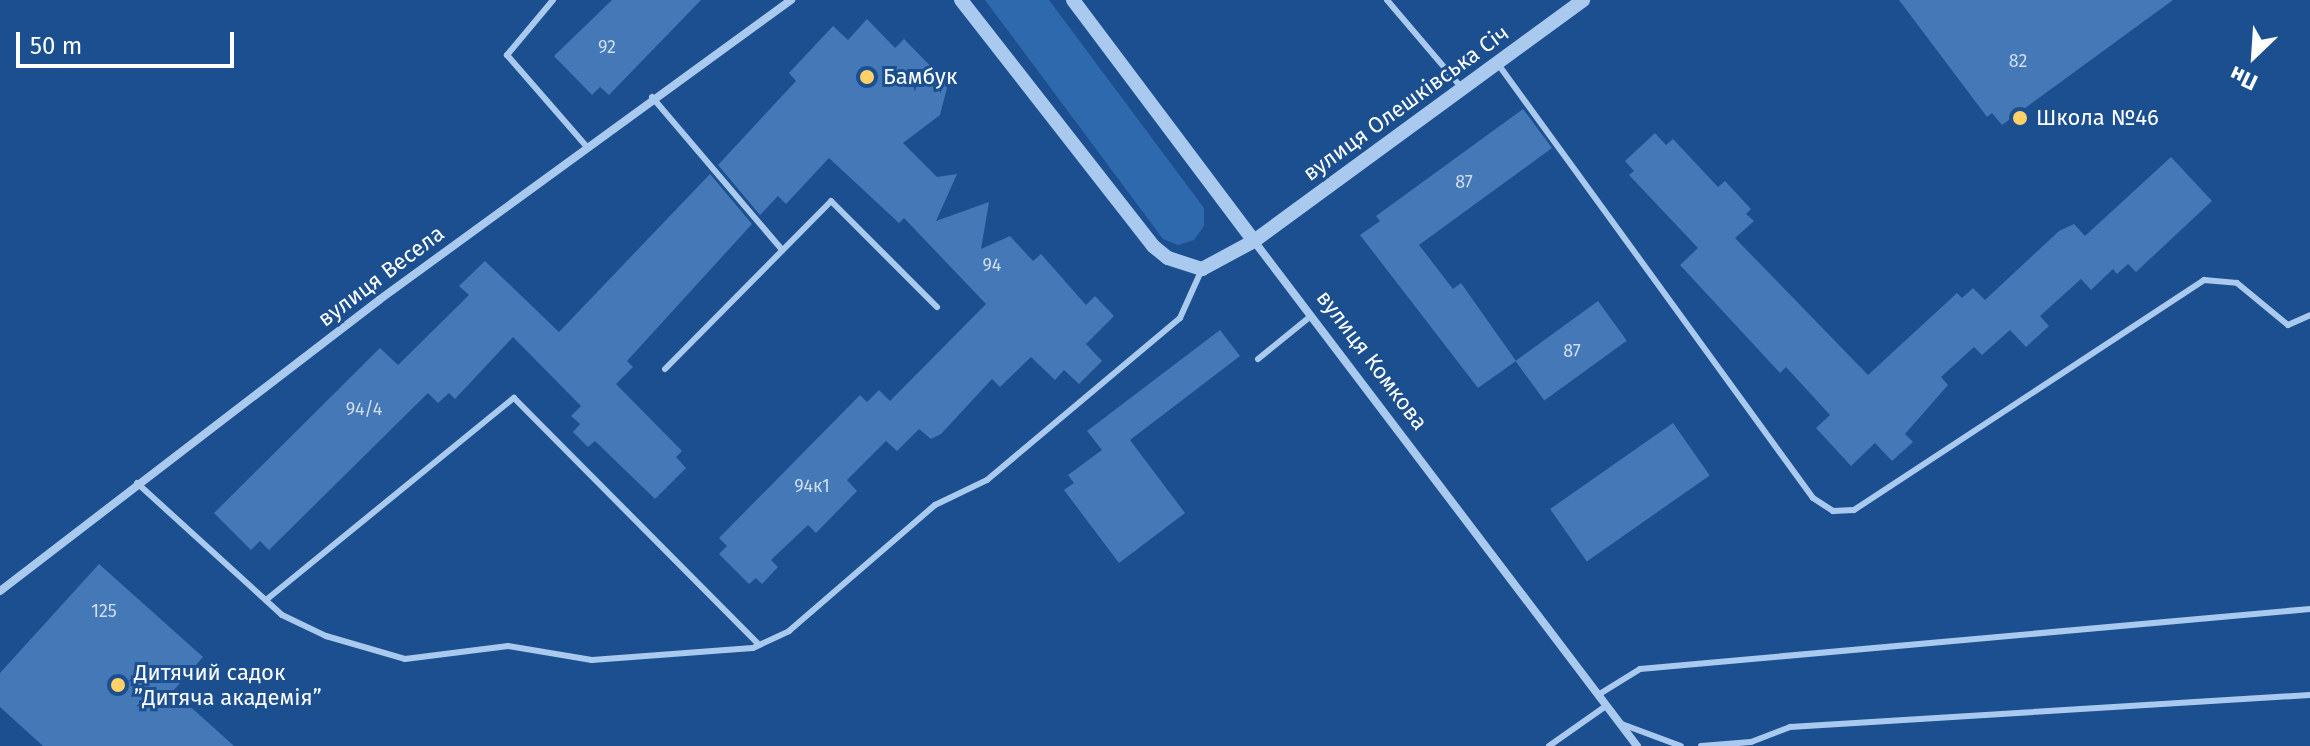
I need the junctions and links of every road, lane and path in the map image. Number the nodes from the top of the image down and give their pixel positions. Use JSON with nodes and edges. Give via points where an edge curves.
{"nodes":[{"id":1,"x":553,"y":0,"type":"edge"},
{"id":2,"x":791,"y":0,"type":"edge"},
{"id":3,"x":961,"y":0,"type":"edge"},
{"id":4,"x":1073,"y":0,"type":"edge"},
{"id":5,"x":1387,"y":0,"type":"edge"},
{"id":6,"x":1583,"y":0,"type":"edge"},
{"id":7,"x":1498,"y":64,"type":"junction"},
{"id":8,"x":1464,"y":90,"type":"junction"},
{"id":9,"x":652,"y":97,"type":"junction"},
{"id":10,"x":586,"y":146,"type":"junction"},
{"id":11,"x":1254,"y":241,"type":"junction"},
{"id":12,"x":782,"y":250,"type":"junction"},
{"id":13,"x":1202,"y":269,"type":"junction"},
{"id":14,"x":937,"y":307,"type":"dead end"},
{"id":15,"x":2310,"y":315,"type":"edge"},
{"id":16,"x":1311,"y":316,"type":"junction"},
{"id":17,"x":1258,"y":359,"type":"dead end"},
{"id":18,"x":665,"y":369,"type":"dead end"},
{"id":19,"x":137,"y":483,"type":"junction"},
{"id":20,"x":0,"y":591,"type":"edge"},
{"id":21,"x":266,"y":600,"type":"junction"},
{"id":22,"x":2310,"y":609,"type":"edge"},
{"id":23,"x":759,"y":645,"type":"junction"},
{"id":24,"x":1598,"y":695,"type":"junction"},
{"id":25,"x":2310,"y":695,"type":"edge"},
{"id":26,"x":1606,"y":706,"type":"junction"},
{"id":27,"x":1619,"y":723,"type":"junction"},
{"id":28,"x":1549,"y":746,"type":"edge"},
{"id":29,"x":1637,"y":746,"type":"edge"},
{"id":30,"x":1681,"y":746,"type":"edge"},
{"id":31,"x":1701,"y":746,"type":"edge"}],
"edges":[{"from":1,"to":10,"type":"lane","via":[[507,55]]},
{"from":2,"to":9,"type":"street","name":"вулиця Весела"},
{"from":3,"to":13,"type":"street","via":[[1153,246],[1168,258]]},
{"from":4,"to":11,"type":"street","name":"вулиця Комкова"},
{"from":5,"to":8,"type":"lane"},
{"from":6,"to":7,"type":"street","name":"вулиця Олешківська Січ"},
{"from":7,"to":8,"type":"street","name":"вулиця Олешківська Січ"},
{"from":7,"to":15,"type":"lane","via":[[1813,498],[1833,511],[1854,510],[2204,280],[2237,283],[2288,325]]},
{"from":8,"to":11,"type":"street","name":"вулиця Олешківська Січ"},
{"from":9,"to":10,"type":"street","name":"вулиця Весела"},
{"from":9,"to":12,"type":"lane"},
{"from":10,"to":19,"type":"street","name":"вулиця Весела"},
{"from":11,"to":13,"type":"street","name":"вулиця Олешківська Січ"},
{"from":11,"to":16,"type":"street","name":"вулиця Комкова"},
{"from":12,"to":14,"type":"lane","via":[[831,201]]},
{"from":12,"to":18,"type":"lane"},
{"from":13,"to":23,"type":"lane","via":[[1180,318],[987,480],[935,505],[789,631]]},
{"from":16,"to":17,"type":"lane"},
{"from":16,"to":24,"type":"street","name":"вулиця Комкова"},
{"from":19,"to":20,"type":"street","name":"вулиця Весела"},
{"from":19,"to":21,"type":"lane"},
{"from":21,"to":23,"type":"lane","via":[[326,636],[405,659],[508,646],[592,660],[678,658]]},
{"from":21,"to":23,"type":"lane","via":[[514,398]]},
{"from":22,"to":24,"type":"lane","via":[[1640,669]]},
{"from":24,"to":26,"type":"street","name":"вулиця Комкова"},
{"from":25,"to":31,"type":"lane","via":[[1790,727],[1751,742]]},
{"from":26,"to":27,"type":"street","name":"вулиця Комкова"},
{"from":26,"to":28,"type":"lane"},
{"from":27,"to":29,"type":"street","name":"вулиця Комкова"},
{"from":27,"to":30,"type":"lane"}]}
